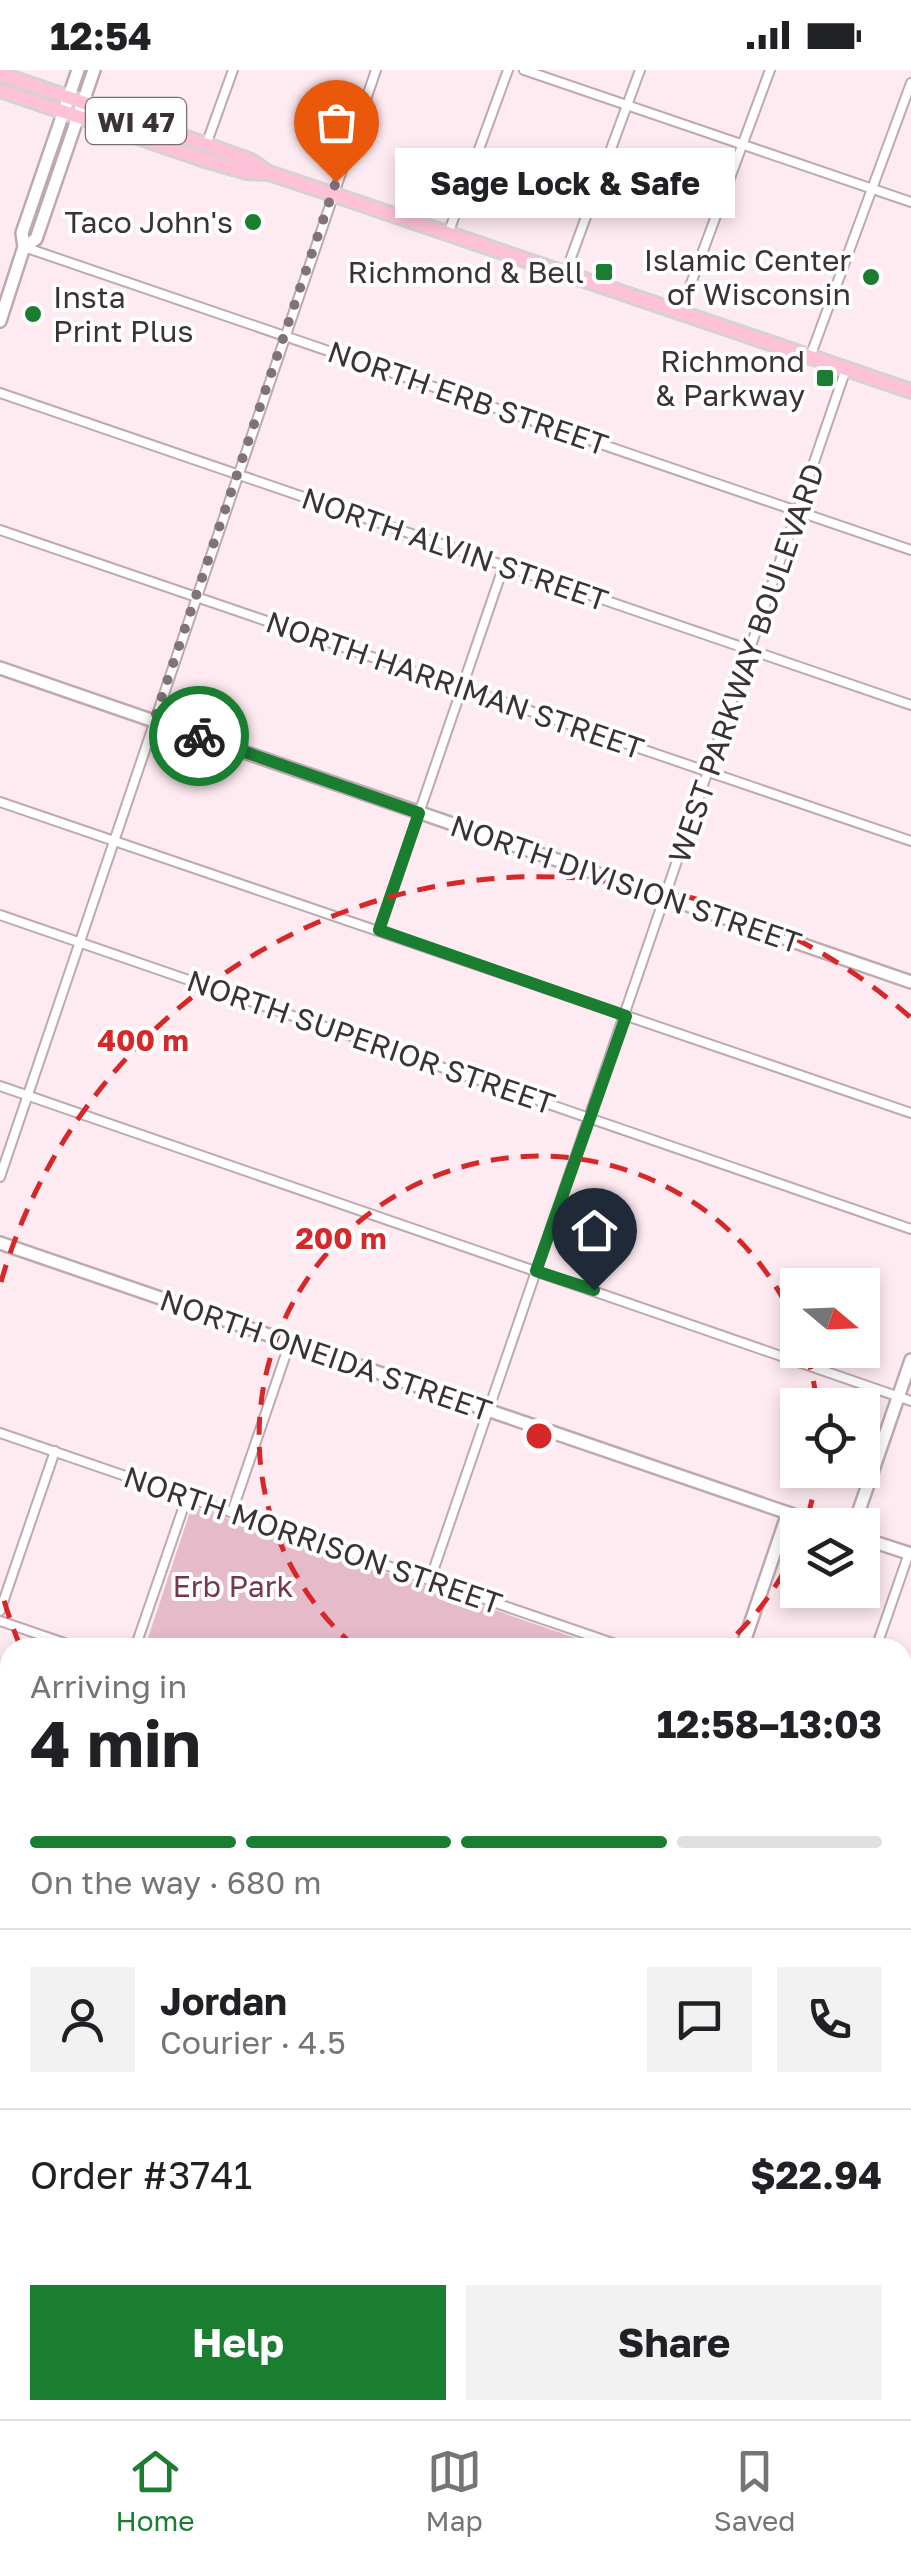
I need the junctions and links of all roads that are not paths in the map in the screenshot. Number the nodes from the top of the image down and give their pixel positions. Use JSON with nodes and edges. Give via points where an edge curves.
{"nodes":[{"id":1,"x":78,"y":70,"type":"edge"},
{"id":2,"x":94,"y":70,"type":"edge"},
{"id":3,"x":234,"y":70,"type":"edge"},
{"id":4,"x":376,"y":70,"type":"edge"},
{"id":5,"x":508,"y":70,"type":"edge"},
{"id":6,"x":524,"y":70,"type":"edge"},
{"id":7,"x":640,"y":70,"type":"edge"},
{"id":8,"x":770,"y":70,"type":"edge"},
{"id":9,"x":0,"y":74,"type":"edge"},
{"id":10,"x":911,"y":83,"type":"edge"},
{"id":11,"x":0,"y":90,"type":"edge"},
{"id":12,"x":627,"y":106,"type":"junction"},
{"id":13,"x":72,"y":107,"type":"junction"},
{"id":14,"x":206,"y":145,"type":"junction"},
{"id":15,"x":743,"y":145,"type":"junction"},
{"id":16,"x":202,"y":159,"type":"junction"},
{"id":17,"x":269,"y":174,"type":"junction"},
{"id":18,"x":872,"y":188,"type":"junction"},
{"id":19,"x":332,"y":194,"type":"junction"},
{"id":20,"x":911,"y":202,"type":"edge"},
{"id":21,"x":448,"y":234,"type":"junction"},
{"id":22,"x":24,"y":247,"type":"junction"},
{"id":23,"x":566,"y":274,"type":"junction"},
{"id":24,"x":680,"y":313,"type":"junction"},
{"id":25,"x":0,"y":321,"type":"edge"},
{"id":26,"x":285,"y":336,"type":"junction"},
{"id":27,"x":810,"y":356,"type":"junction"},
{"id":28,"x":846,"y":369,"type":"junction"},
{"id":29,"x":911,"y":391,"type":"edge"},
{"id":30,"x":0,"y":393,"type":"edge"},
{"id":31,"x":237,"y":475,"type":"junction"},
{"id":32,"x":798,"y":510,"type":"junction"},
{"id":33,"x":0,"y":530,"type":"edge"},
{"id":34,"x":911,"y":550,"type":"edge"},
{"id":35,"x":504,"y":565,"type":"junction"},
{"id":36,"x":196,"y":597,"type":"junction"},
{"id":37,"x":750,"y":650,"type":"junction"},
{"id":38,"x":0,"y":668,"type":"edge"},
{"id":39,"x":462,"y":686,"type":"junction"},
{"id":40,"x":911,"y":705,"type":"edge"},
{"id":41,"x":154,"y":720,"type":"junction"},
{"id":42,"x":709,"y":772,"type":"junction"},
{"id":43,"x":0,"y":802,"type":"edge"},
{"id":44,"x":419,"y":813,"type":"junction"},
{"id":45,"x":911,"y":841,"type":"edge"},
{"id":46,"x":113,"y":842,"type":"junction"},
{"id":47,"x":666,"y":898,"type":"junction"},
{"id":48,"x":0,"y":915,"type":"edge"},
{"id":49,"x":379,"y":930,"type":"junction"},
{"id":50,"x":80,"y":942,"type":"junction"},
{"id":51,"x":911,"y":982,"type":"edge"},
{"id":52,"x":626,"y":1016,"type":"junction"},
{"id":53,"x":0,"y":1086,"type":"edge"},
{"id":54,"x":28,"y":1096,"type":"junction"},
{"id":55,"x":911,"y":1114,"type":"edge"},
{"id":56,"x":591,"y":1118,"type":"junction"},
{"id":57,"x":0,"y":1177,"type":"edge"},
{"id":58,"x":911,"y":1229,"type":"edge"},
{"id":59,"x":0,"y":1243,"type":"edge"},
{"id":60,"x":536,"y":1271,"type":"junction"},
{"id":61,"x":290,"y":1342,"type":"junction"},
{"id":62,"x":911,"y":1360,"type":"edge"},
{"id":63,"x":904,"y":1398,"type":"edge"},
{"id":64,"x":488,"y":1410,"type":"junction"},
{"id":65,"x":0,"y":1432,"type":"edge"},
{"id":66,"x":54,"y":1451,"type":"junction"},
{"id":67,"x":187,"y":1497,"type":"junction"},
{"id":68,"x":861,"y":1508,"type":"edge"},
{"id":69,"x":780,"y":1510,"type":"edge"},
{"id":70,"x":232,"y":1512,"type":"junction"},
{"id":71,"x":780,"y":1536,"type":"edge"},
{"id":72,"x":880,"y":1544,"type":"edge"},
{"id":73,"x":910,"y":1554,"type":"edge"},
{"id":74,"x":430,"y":1580,"type":"junction"},
{"id":75,"x":0,"y":1611,"type":"edge"},
{"id":76,"x":0,"y":1621,"type":"edge"},
{"id":77,"x":50,"y":1638,"type":"edge"},
{"id":78,"x":138,"y":1638,"type":"edge"},
{"id":79,"x":597,"y":1638,"type":"edge"},
{"id":80,"x":745,"y":1638,"type":"edge"},
{"id":81,"x":880,"y":1638,"type":"edge"}],
"edges":[{"from":1,"to":13,"type":"street"},
{"from":2,"to":13,"type":"street"},
{"from":3,"to":14,"type":"street"},
{"from":4,"to":19,"type":"street"},
{"from":5,"to":21,"type":"street"},
{"from":6,"to":12,"type":"street"},
{"from":7,"to":12,"type":"street"},
{"from":8,"to":15,"type":"street"},
{"from":9,"to":13,"type":"main road","number":"WI 47"},
{"from":10,"to":18,"type":"street"},
{"from":11,"to":13,"type":"main road","number":"WI 47"},
{"from":12,"to":15,"type":"street"},
{"from":12,"to":23,"type":"street"},
{"from":13,"to":14,"type":"main road","number":"WI 47"},
{"from":13,"to":16,"type":"main road","number":"WI 47"},
{"from":13,"to":22,"type":"street","via":[[22,233]]},
{"from":14,"to":16,"type":"street"},
{"from":14,"to":17,"type":"main road","number":"WI 47"},
{"from":15,"to":18,"type":"street"},
{"from":15,"to":24,"type":"street"},
{"from":16,"to":17,"type":"main road","number":"WI 47"},
{"from":17,"to":19,"type":"main road","number":"WI 47"},
{"from":18,"to":20,"type":"street"},
{"from":18,"to":27,"type":"street"},
{"from":19,"to":21,"type":"main road","number":"WI 47"},
{"from":19,"to":26,"type":"street"},
{"from":21,"to":23,"type":"main road","number":"WI 47"},
{"from":22,"to":25,"type":"street"},
{"from":22,"to":26,"type":"street","name":"NORTH ERB STREET"},
{"from":23,"to":24,"type":"main road","number":"WI 47"},
{"from":24,"to":27,"type":"main road","number":"WI 47"},
{"from":26,"to":31,"type":"street"},
{"from":26,"to":32,"type":"street","name":"NORTH ERB STREET"},
{"from":27,"to":28,"type":"main road","number":"WI 47"},
{"from":28,"to":29,"type":"main road","number":"WI 47"},
{"from":28,"to":32,"type":"street","name":"WEST PARKWAY BOULEVARD"},
{"from":30,"to":31,"type":"street","name":"NORTH ALVIN STREET"},
{"from":31,"to":35,"type":"street","name":"NORTH ALVIN STREET"},
{"from":31,"to":36,"type":"street"},
{"from":32,"to":34,"type":"street","name":"NORTH ERB STREET"},
{"from":32,"to":37,"type":"street","name":"WEST PARKWAY BOULEVARD"},
{"from":33,"to":36,"type":"street","name":"NORTH HARRIMAN STREET"},
{"from":35,"to":37,"type":"street","name":"NORTH ALVIN STREET"},
{"from":35,"to":39,"type":"street"},
{"from":36,"to":39,"type":"street","name":"NORTH HARRIMAN STREET"},
{"from":36,"to":41,"type":"street"},
{"from":37,"to":40,"type":"street","name":"NORTH ALVIN STREET"},
{"from":37,"to":42,"type":"street","name":"WEST PARKWAY BOULEVARD"},
{"from":38,"to":41,"type":"street","name":"NORTH DIVISION STREET"},
{"from":39,"to":42,"type":"street","name":"NORTH HARRIMAN STREET"},
{"from":39,"to":44,"type":"street"},
{"from":41,"to":44,"type":"street","name":"NORTH DIVISION STREET"},
{"from":41,"to":46,"type":"street"},
{"from":42,"to":45,"type":"street","name":"NORTH HARRIMAN STREET"},
{"from":42,"to":47,"type":"street","name":"WEST PARKWAY BOULEVARD"},
{"from":43,"to":46,"type":"street"},
{"from":44,"to":47,"type":"street","name":"NORTH DIVISION STREET"},
{"from":44,"to":49,"type":"street"},
{"from":46,"to":49,"type":"street"},
{"from":46,"to":50,"type":"street"},
{"from":47,"to":51,"type":"street","name":"NORTH DIVISION STREET"},
{"from":47,"to":52,"type":"street","name":"WEST PARKWAY BOULEVARD"},
{"from":48,"to":50,"type":"street","name":"NORTH SUPERIOR STREET"},
{"from":49,"to":52,"type":"street"},
{"from":50,"to":54,"type":"street"},
{"from":50,"to":56,"type":"street","name":"NORTH SUPERIOR STREET"},
{"from":52,"to":55,"type":"street"},
{"from":52,"to":56,"type":"street","name":"WEST PARKWAY BOULEVARD"},
{"from":53,"to":54,"type":"street"},
{"from":54,"to":57,"type":"street"},
{"from":54,"to":60,"type":"street"},
{"from":56,"to":58,"type":"street","name":"NORTH SUPERIOR STREET"},
{"from":56,"to":60,"type":"street","name":"WEST PARKWAY BOULEVARD"},
{"from":59,"to":61,"type":"street","name":"NORTH ONEIDA STREET"},
{"from":60,"to":63,"type":"street"},
{"from":60,"to":64,"type":"street","name":"WEST PARKWAY BOULEVARD"},
{"from":61,"to":64,"type":"street","name":"NORTH ONEIDA STREET"},
{"from":61,"to":70,"type":"street"},
{"from":62,"to":63,"type":"street"},
{"from":63,"to":68,"type":"street"},
{"from":64,"to":69,"type":"street","name":"NORTH ONEIDA STREET"},
{"from":64,"to":74,"type":"street","name":"WEST PARKWAY BOULEVARD"},
{"from":65,"to":66,"type":"street","name":"NORTH MORRISON STREET"},
{"from":66,"to":67,"type":"street","name":"NORTH MORRISON STREET"},
{"from":66,"to":75,"type":"street"},
{"from":67,"to":70,"type":"street","name":"NORTH MORRISON STREET"},
{"from":67,"to":78,"type":"street"},
{"from":70,"to":74,"type":"street","name":"NORTH MORRISON STREET"},
{"from":71,"to":80,"type":"street"},
{"from":72,"to":73,"type":"street"},
{"from":73,"to":81,"type":"street"},
{"from":74,"to":79,"type":"street","name":"NORTH MORRISON STREET"},
{"from":76,"to":77,"type":"street"}]}
